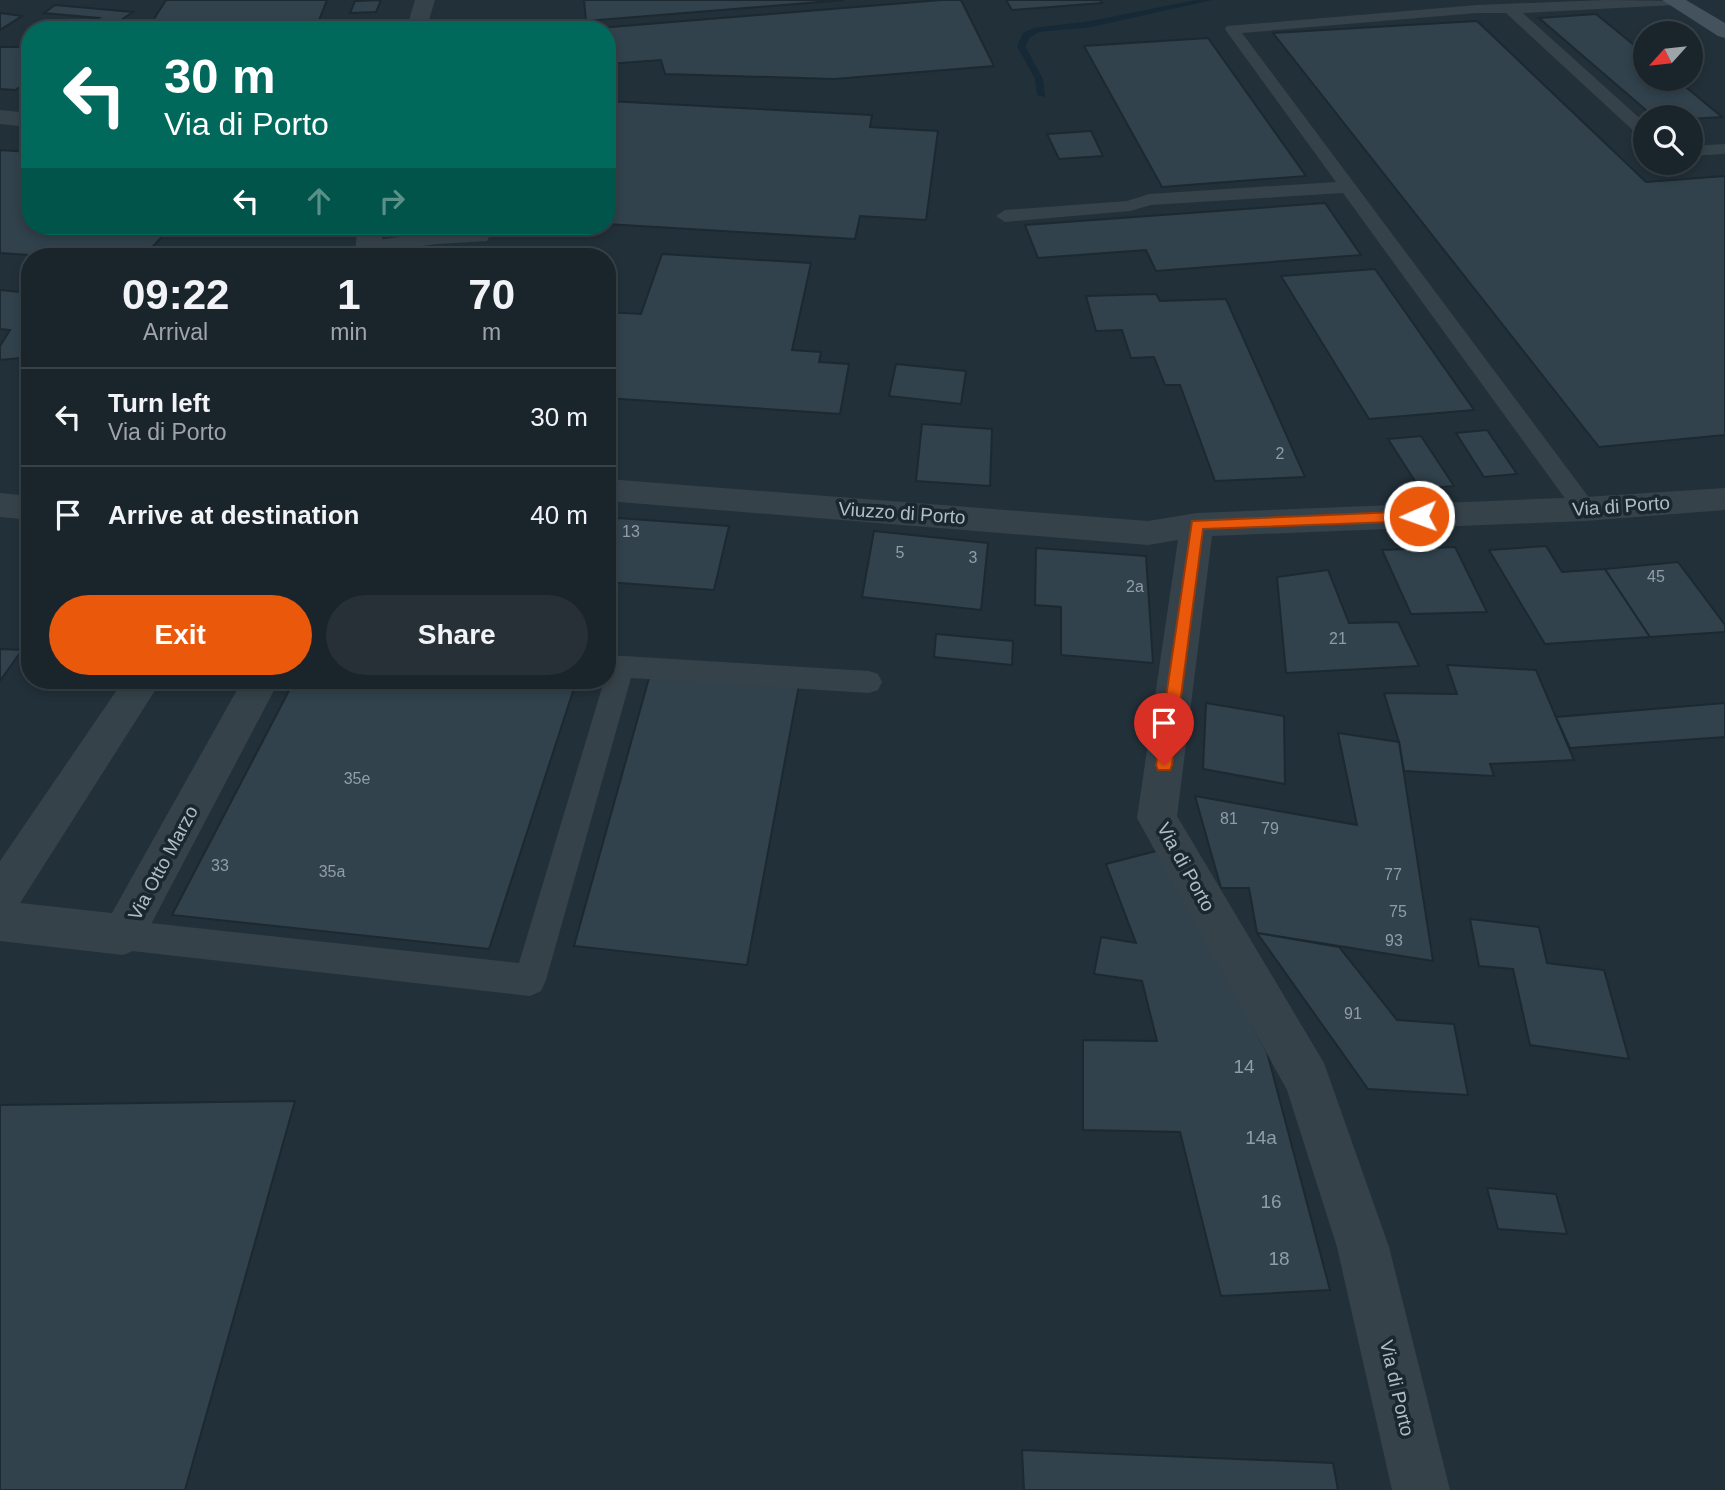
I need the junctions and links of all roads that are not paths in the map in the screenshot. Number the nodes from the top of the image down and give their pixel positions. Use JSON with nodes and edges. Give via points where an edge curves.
{"nodes":[{"id":1,"x":425,"y":0,"type":"edge"},
{"id":2,"x":1673,"y":1,"type":"edge"},
{"id":3,"x":1510,"y":9,"type":"junction"},
{"id":4,"x":419,"y":21,"type":"edge"},
{"id":5,"x":1725,"y":32,"type":"edge"},
{"id":6,"x":0,"y":117,"type":"edge"},
{"id":7,"x":21,"y":119,"type":"edge"},
{"id":8,"x":1633,"y":121,"type":"edge"},
{"id":9,"x":1725,"y":149,"type":"edge"},
{"id":10,"x":1703,"y":150,"type":"edge"},
{"id":11,"x":1348,"y":187,"type":"junction"},
{"id":12,"x":1005,"y":216,"type":"dead end"},
{"id":13,"x":480,"y":237,"type":"dead end"},
{"id":14,"x":369,"y":243,"type":"edge"},
{"id":15,"x":616,"y":491,"type":"edge"},
{"id":16,"x":1725,"y":499,"type":"edge"},
{"id":17,"x":0,"y":505,"type":"edge"},
{"id":18,"x":21,"y":507,"type":"edge"},
{"id":19,"x":1585,"y":509,"type":"junction"},
{"id":20,"x":1197,"y":525,"type":"junction"},
{"id":21,"x":616,"y":667,"type":"edge"},
{"id":22,"x":869,"y":682,"type":"dead end"},
{"id":23,"x":138,"y":689,"type":"edge"},
{"id":24,"x":257,"y":689,"type":"edge"},
{"id":25,"x":608,"y":689,"type":"edge"},
{"id":26,"x":0,"y":897,"type":"edge"},
{"id":27,"x":0,"y":921,"type":"edge"},
{"id":28,"x":123,"y":935,"type":"junction"},
{"id":29,"x":1421,"y":1490,"type":"edge"}],
"edges":[{"from":1,"to":4,"type":"street"},
{"from":2,"to":3,"type":"lane"},
{"from":2,"to":5,"type":"main road"},
{"from":3,"to":8,"type":"lane"},
{"from":3,"to":11,"type":"lane","via":[[1232,29]]},
{"from":6,"to":7,"type":"street"},
{"from":9,"to":10,"type":"lane"},
{"from":11,"to":12,"type":"lane","via":[[1150,199],[1130,206]]},
{"from":11,"to":19,"type":"lane"},
{"from":13,"to":14,"type":"lane"},
{"from":15,"to":20,"type":"street","name":"Viuzzo di Porto","via":[[1148,533]]},
{"from":16,"to":19,"type":"street","name":"Via di Porto"},
{"from":17,"to":18,"type":"street"},
{"from":19,"to":20,"type":"street","name":"Via di Porto"},
{"from":20,"to":29,"type":"street","name":"Via di Porto","via":[[1157,818],[1307,1080],[1363,1247]]},
{"from":21,"to":22,"type":"lane"},
{"from":23,"to":26,"type":"street"},
{"from":24,"to":28,"type":"street","name":"Via Otto Marzo"},
{"from":25,"to":28,"type":"lane","via":[[530,980]]},
{"from":27,"to":28,"type":"street","name":"Via Otto Marzo"}]}
